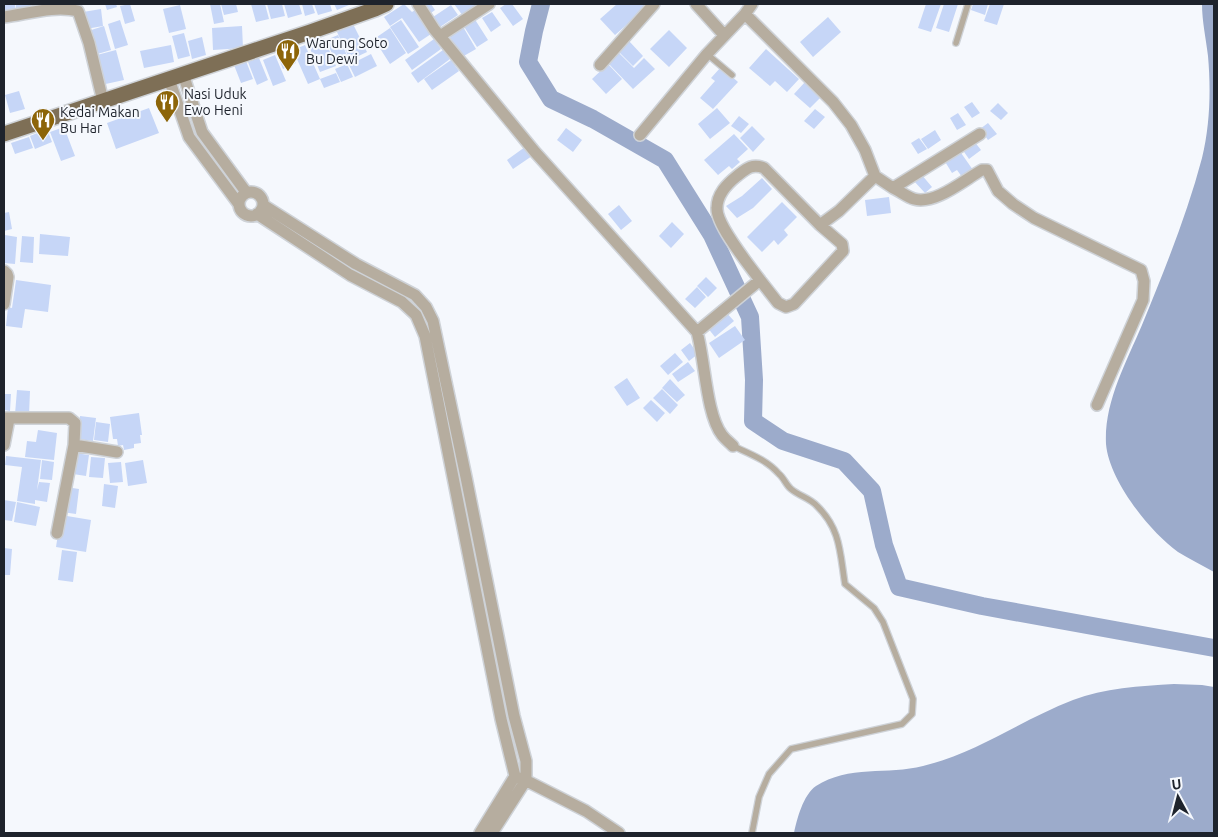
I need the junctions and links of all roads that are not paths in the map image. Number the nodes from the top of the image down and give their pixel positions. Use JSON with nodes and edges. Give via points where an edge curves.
{"nodes":[{"id":1,"x":386,"y":4,"type":"edge"},
{"id":2,"x":418,"y":4,"type":"edge"},
{"id":3,"x":489,"y":4,"type":"edge"},
{"id":4,"x":654,"y":4,"type":"edge"},
{"id":5,"x":696,"y":4,"type":"edge"},
{"id":6,"x":752,"y":4,"type":"edge"},
{"id":7,"x":968,"y":4,"type":"edge"},
{"id":8,"x":745,"y":14,"type":"junction"},
{"id":9,"x":4,"y":17,"type":"edge"},
{"id":10,"x":724,"y":35,"type":"junction"},
{"id":11,"x":440,"y":36,"type":"junction"},
{"id":12,"x":956,"y":43,"type":"dead end"},
{"id":13,"x":707,"y":54,"type":"junction"},
{"id":14,"x":600,"y":65,"type":"dead end"},
{"id":15,"x":732,"y":75,"type":"dead end"},
{"id":16,"x":176,"y":77,"type":"junction"},
{"id":17,"x":103,"y":101,"type":"junction"},
{"id":18,"x":4,"y":134,"type":"edge"},
{"id":19,"x":640,"y":134,"type":"dead end"},
{"id":20,"x":980,"y":134,"type":"dead end"},
{"id":21,"x":875,"y":176,"type":"junction"},
{"id":22,"x":893,"y":188,"type":"junction"},
{"id":23,"x":246,"y":192,"type":"junction"},
{"id":24,"x":238,"y":203,"type":"junction"},
{"id":25,"x":260,"y":209,"type":"junction"},
{"id":26,"x":820,"y":226,"type":"junction"},
{"id":27,"x":356,"y":264,"type":"junction"},
{"id":28,"x":4,"y":271,"type":"edge"},
{"id":29,"x":350,"y":275,"type":"junction"},
{"id":30,"x":760,"y":280,"type":"junction"},
{"id":31,"x":4,"y":304,"type":"edge"},
{"id":32,"x":698,"y":332,"type":"junction"},
{"id":33,"x":1097,"y":405,"type":"dead end"},
{"id":34,"x":6,"y":418,"type":"edge"},
{"id":35,"x":4,"y":445,"type":"edge"},
{"id":36,"x":74,"y":445,"type":"junction"},
{"id":37,"x":733,"y":446,"type":"joint"},
{"id":38,"x":117,"y":452,"type":"dead end"},
{"id":39,"x":466,"y":477,"type":"junction"},
{"id":40,"x":454,"y":478,"type":"junction"},
{"id":41,"x":57,"y":533,"type":"dead end"},
{"id":42,"x":514,"y":716,"type":"junction"},
{"id":43,"x":501,"y":719,"type":"junction"},
{"id":44,"x":521,"y":778,"type":"junction"},
{"id":45,"x":480,"y":833,"type":"edge"},
{"id":46,"x":492,"y":833,"type":"edge"},
{"id":47,"x":619,"y":833,"type":"edge"},
{"id":48,"x":752,"y":833,"type":"edge"}],
"edges":[{"from":1,"to":16,"type":"main road"},
{"from":2,"to":11,"type":"street"},
{"from":3,"to":11,"type":"street"},
{"from":4,"to":14,"type":"street"},
{"from":5,"to":10,"type":"street"},
{"from":6,"to":8,"type":"street"},
{"from":7,"to":12,"type":"lane"},
{"from":8,"to":10,"type":"street"},
{"from":8,"to":21,"type":"street","via":[[833,102],[856,133]]},
{"from":9,"to":17,"type":"street","via":[[78,12]]},
{"from":10,"to":13,"type":"street"},
{"from":11,"to":32,"type":"street","via":[[535,152]]},
{"from":13,"to":15,"type":"lane"},
{"from":13,"to":19,"type":"street"},
{"from":16,"to":17,"type":"main road"},
{"from":16,"to":23,"type":"street","via":[[202,132]]},
{"from":16,"to":24,"type":"street","via":[[189,138]]},
{"from":17,"to":18,"type":"main road"},
{"from":20,"to":22,"type":"street"},
{"from":21,"to":22,"type":"street"},
{"from":21,"to":26,"type":"street"},
{"from":22,"to":33,"type":"street","via":[[914,199],[926,200],[987,170],[998,191],[1034,218],[1141,270],[1143,300]]},
{"from":23,"to":24,"type":"street"},
{"from":23,"to":25,"type":"street","via":[[254,192],[263,200]]},
{"from":24,"to":25,"type":"street","via":[[244,214],[252,216]]},
{"from":25,"to":27,"type":"street"},
{"from":25,"to":29,"type":"street"},
{"from":26,"to":30,"type":"street","via":[[842,244],[843,251],[794,304],[786,307],[778,303]]},
{"from":26,"to":30,"type":"street","via":[[764,168],[748,168],[728,183],[719,196],[717,214],[728,236]]},
{"from":27,"to":29,"type":"street"},
{"from":27,"to":39,"type":"street","via":[[415,295],[426,306],[433,321]]},
{"from":28,"to":31,"type":"street","via":[[8,277]]},
{"from":29,"to":40,"type":"street","via":[[402,302],[416,315],[429,350]]},
{"from":30,"to":32,"type":"street"},
{"from":32,"to":37,"type":"street","via":[[714,422]]},
{"from":34,"to":35,"type":"street"},
{"from":34,"to":36,"type":"street","via":[[70,418],[75,423]]},
{"from":36,"to":38,"type":"street"},
{"from":36,"to":41,"type":"street"},
{"from":37,"to":48,"type":"lane","via":[[767,462],[789,487],[828,517],[840,545],[845,584],[874,608],[883,622],[913,699],[912,714],[902,724],[791,749],[769,774],[759,797]]},
{"from":39,"to":40,"type":"street"},
{"from":39,"to":42,"type":"street"},
{"from":40,"to":43,"type":"street"},
{"from":42,"to":43,"type":"street"},
{"from":42,"to":44,"type":"street","via":[[526,761]]},
{"from":43,"to":44,"type":"street"},
{"from":44,"to":45,"type":"street"},
{"from":44,"to":46,"type":"street"},
{"from":44,"to":47,"type":"street","via":[[586,811]]}]}
